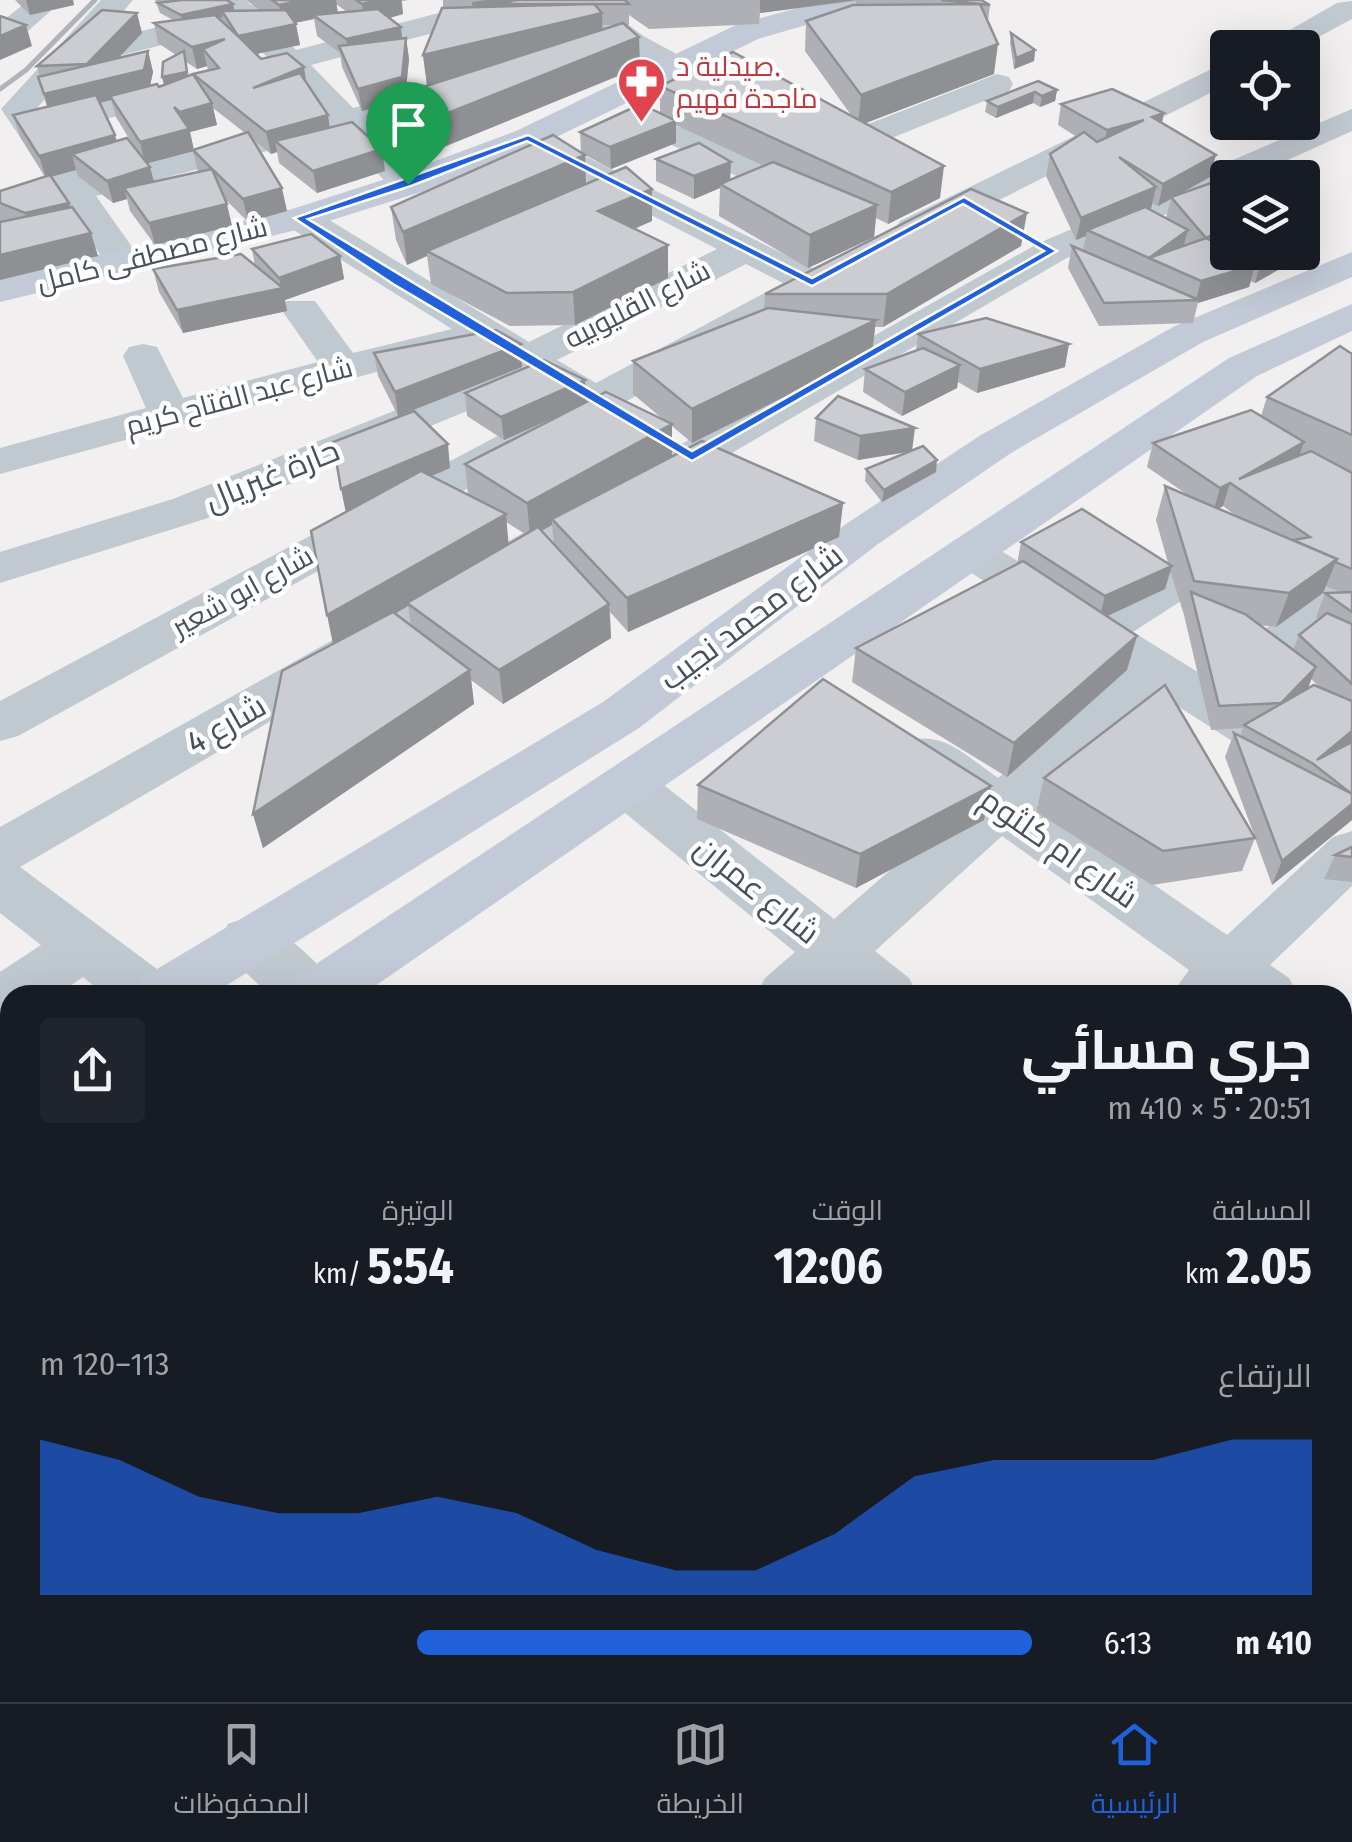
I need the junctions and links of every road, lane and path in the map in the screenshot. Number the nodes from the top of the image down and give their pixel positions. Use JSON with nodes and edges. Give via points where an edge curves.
{"nodes":[{"id":1,"x":118,"y":0,"type":"edge"},
{"id":2,"x":308,"y":0,"type":"edge"},
{"id":3,"x":524,"y":0,"type":"edge"},
{"id":4,"x":574,"y":0,"type":"edge"},
{"id":5,"x":861,"y":0,"type":"edge"},
{"id":6,"x":44,"y":3,"type":"edge"},
{"id":7,"x":1341,"y":6,"type":"edge"},
{"id":8,"x":238,"y":8,"type":"edge"},
{"id":9,"x":0,"y":17,"type":"edge"},
{"id":10,"x":1302,"y":30,"type":"edge"},
{"id":11,"x":0,"y":39,"type":"edge"},
{"id":12,"x":634,"y":44,"type":"junction"},
{"id":13,"x":596,"y":54,"type":"edge"},
{"id":14,"x":62,"y":60,"type":"junction"},
{"id":15,"x":292,"y":60,"type":"junction"},
{"id":16,"x":676,"y":66,"type":"junction"},
{"id":17,"x":520,"y":74,"type":"edge"},
{"id":18,"x":1210,"y":78,"type":"edge"},
{"id":19,"x":997,"y":84,"type":"dead end"},
{"id":20,"x":761,"y":87,"type":"edge"},
{"id":21,"x":349,"y":119,"type":"junction"},
{"id":22,"x":1352,"y":119,"type":"edge"},
{"id":23,"x":825,"y":122,"type":"edge"},
{"id":24,"x":30,"y":129,"type":"junction"},
{"id":25,"x":667,"y":130,"type":"edge"},
{"id":26,"x":528,"y":138,"type":"junction"},
{"id":27,"x":857,"y":140,"type":"junction"},
{"id":28,"x":614,"y":182,"type":"junction"},
{"id":29,"x":933,"y":183,"type":"junction"},
{"id":30,"x":408,"y":184,"type":"junction"},
{"id":31,"x":73,"y":191,"type":"junction"},
{"id":32,"x":578,"y":198,"type":"edge"},
{"id":33,"x":843,"y":213,"type":"edge"},
{"id":34,"x":300,"y":218,"type":"junction"},
{"id":35,"x":1041,"y":245,"type":"junction"},
{"id":36,"x":746,"y":249,"type":"junction"},
{"id":37,"x":123,"y":260,"type":"junction"},
{"id":38,"x":1352,"y":263,"type":"edge"},
{"id":39,"x":812,"y":283,"type":"junction"},
{"id":40,"x":0,"y":290,"type":"edge"},
{"id":41,"x":301,"y":308,"type":"dead end"},
{"id":42,"x":1352,"y":316,"type":"edge"},
{"id":43,"x":479,"y":331,"type":"junction"},
{"id":44,"x":143,"y":356,"type":"dead end"},
{"id":45,"x":533,"y":363,"type":"junction"},
{"id":46,"x":343,"y":368,"type":"junction"},
{"id":47,"x":1118,"y":372,"type":"junction"},
{"id":48,"x":593,"y":400,"type":"junction"},
{"id":49,"x":1185,"y":405,"type":"junction"},
{"id":50,"x":170,"y":415,"type":"junction"},
{"id":51,"x":1142,"y":434,"type":"junction"},
{"id":52,"x":664,"y":441,"type":"junction"},
{"id":53,"x":1,"y":459,"type":"edge"},
{"id":54,"x":1189,"y":464,"type":"edge"},
{"id":55,"x":738,"y":483,"type":"edge"},
{"id":56,"x":1052,"y":494,"type":"junction"},
{"id":57,"x":1277,"y":520,"type":"edge"},
{"id":58,"x":969,"y":551,"type":"junction"},
{"id":59,"x":0,"y":568,"type":"edge"},
{"id":60,"x":1347,"y":572,"type":"edge"},
{"id":61,"x":1232,"y":610,"type":"junction"},
{"id":62,"x":1096,"y":632,"type":"junction"},
{"id":63,"x":801,"y":666,"type":"junction"},
{"id":64,"x":1156,"y":669,"type":"junction"},
{"id":65,"x":1323,"y":669,"type":"edge"},
{"id":66,"x":1201,"y":697,"type":"junction"},
{"id":67,"x":847,"y":698,"type":"edge"},
{"id":68,"x":0,"y":723,"type":"edge"},
{"id":69,"x":893,"y":731,"type":"edge"},
{"id":70,"x":627,"y":784,"type":"junction"},
{"id":71,"x":1352,"y":792,"type":"edge"},
{"id":72,"x":1000,"y":806,"type":"junction"},
{"id":73,"x":1352,"y":852,"type":"edge"},
{"id":74,"x":0,"y":853,"type":"edge"},
{"id":75,"x":0,"y":882,"type":"edge"},
{"id":76,"x":248,"y":940,"type":"junction"},
{"id":77,"x":85,"y":945,"type":"junction"},
{"id":78,"x":835,"y":952,"type":"junction"},
{"id":79,"x":27,"y":985,"type":"edge"},
{"id":80,"x":135,"y":985,"type":"edge"},
{"id":81,"x":178,"y":985,"type":"edge"},
{"id":82,"x":301,"y":985,"type":"edge"},
{"id":83,"x":328,"y":985,"type":"edge"},
{"id":84,"x":797,"y":985,"type":"edge"},
{"id":85,"x":876,"y":985,"type":"edge"},
{"id":86,"x":1232,"y":985,"type":"edge"},
{"id":87,"x":1234,"y":985,"type":"edge"}],
"edges":[{"from":1,"to":14,"type":"street"},
{"from":2,"to":8,"type":"street"},
{"from":3,"to":15,"type":"street"},
{"from":4,"to":12,"type":"street"},
{"from":5,"to":16,"type":"main road","name":"شارع مصطفى كامل","via":[[746,32]]},
{"from":6,"to":9,"type":"street"},
{"from":6,"to":11,"type":"street"},
{"from":7,"to":10,"type":"street"},
{"from":8,"to":14,"type":"street"},
{"from":8,"to":15,"type":"street"},
{"from":12,"to":13,"type":"street"},
{"from":12,"to":16,"type":"street"},
{"from":14,"to":24,"type":"street","via":[[20,104]]},
{"from":15,"to":21,"type":"street"},
{"from":15,"to":24,"type":"street"},
{"from":16,"to":20,"type":"street","via":[[720,70]]},
{"from":16,"to":26,"type":"main road","name":"شارع مصطفى كامل"},
{"from":17,"to":21,"type":"street"},
{"from":18,"to":29,"type":"street","name":"شارع ابو شعير"},
{"from":19,"to":27,"type":"street"},
{"from":21,"to":30,"type":"street"},
{"from":21,"to":31,"type":"street"},
{"from":22,"to":35,"type":"street","name":"شارع 4"},
{"from":23,"to":27,"type":"street"},
{"from":24,"to":31,"type":"street"},
{"from":25,"to":33,"type":"street"},
{"from":26,"to":28,"type":"street"},
{"from":26,"to":30,"type":"main road","name":"شارع مصطفى كامل"},
{"from":27,"to":29,"type":"street"},
{"from":28,"to":32,"type":"street"},
{"from":28,"to":36,"type":"street"},
{"from":29,"to":35,"type":"street"},
{"from":29,"to":39,"type":"street","name":"شارع ابو شعير","via":[[879,243]]},
{"from":30,"to":34,"type":"main road","name":"شارع مصطفى كامل"},
{"from":31,"to":37,"type":"street"},
{"from":34,"to":37,"type":"main road","name":"شارع مصطفى كامل"},
{"from":34,"to":43,"type":"street","via":[[415,273]]},
{"from":35,"to":52,"type":"street","name":"شارع 4"},
{"from":36,"to":39,"type":"street"},
{"from":36,"to":45,"type":"street","name":"شارع القليوبيه"},
{"from":37,"to":40,"type":"main road","name":"شارع مصطفى كامل"},
{"from":38,"to":47,"type":"main road","name":"شارع محمد نجيب","via":[[1174,325]]},
{"from":39,"to":48,"type":"street","name":"شارع ابو شعير"},
{"from":41,"to":46,"type":"street"},
{"from":42,"to":49,"type":"main road","name":"شارع محمد نجيب","via":[[1243,367]]},
{"from":43,"to":45,"type":"street"},
{"from":43,"to":46,"type":"street","name":"شارع عبد الفتاح كريم"},
{"from":44,"to":50,"type":"street"},
{"from":45,"to":48,"type":"street"},
{"from":45,"to":59,"type":"street","name":"حارة غبريال","via":[[189,509]]},
{"from":46,"to":50,"type":"street","name":"شارع عبد الفتاح كريم"},
{"from":47,"to":49,"type":"main road"},
{"from":47,"to":76,"type":"main road","name":"شارع محمد نجيب","via":[[930,486],[844,528],[621,715]]},
{"from":48,"to":52,"type":"street"},
{"from":48,"to":68,"type":"street","name":"شارع ابو شعير"},
{"from":49,"to":51,"type":"main road","name":"شارع محمد نجيب"},
{"from":50,"to":53,"type":"street","name":"شارع عبد الفتاح كريم"},
{"from":51,"to":54,"type":"street"},
{"from":51,"to":56,"type":"main road","name":"شارع محمد نجيب"},
{"from":52,"to":55,"type":"street"},
{"from":52,"to":74,"type":"street","name":"شارع 4"},
{"from":56,"to":58,"type":"main road","name":"شارع محمد نجيب"},
{"from":56,"to":61,"type":"street"},
{"from":57,"to":61,"type":"street"},
{"from":58,"to":62,"type":"street"},
{"from":58,"to":63,"type":"main road","name":"شارع محمد نجيب"},
{"from":60,"to":61,"type":"street"},
{"from":61,"to":62,"type":"street"},
{"from":61,"to":65,"type":"street"},
{"from":61,"to":66,"type":"street"},
{"from":62,"to":64,"type":"street"},
{"from":63,"to":67,"type":"street"},
{"from":63,"to":70,"type":"main road","name":"شارع محمد نجيب"},
{"from":64,"to":66,"type":"street"},
{"from":64,"to":72,"type":"street"},
{"from":66,"to":71,"type":"street"},
{"from":69,"to":72,"type":"street","name":"شارع ام كلثوم"},
{"from":70,"to":78,"type":"street","name":"شارع عمران"},
{"from":70,"to":83,"type":"main road","name":"شارع محمد نجيب"},
{"from":72,"to":78,"type":"street"},
{"from":72,"to":86,"type":"street","name":"شارع ام كلثوم"},
{"from":73,"to":87,"type":"street"},
{"from":75,"to":77,"type":"street"},
{"from":76,"to":81,"type":"main road","name":"شارع محمد نجيب"},
{"from":76,"to":82,"type":"street"},
{"from":77,"to":79,"type":"street"},
{"from":77,"to":80,"type":"street"},
{"from":78,"to":84,"type":"street"},
{"from":78,"to":85,"type":"street","name":"شارع عمران"}]}
